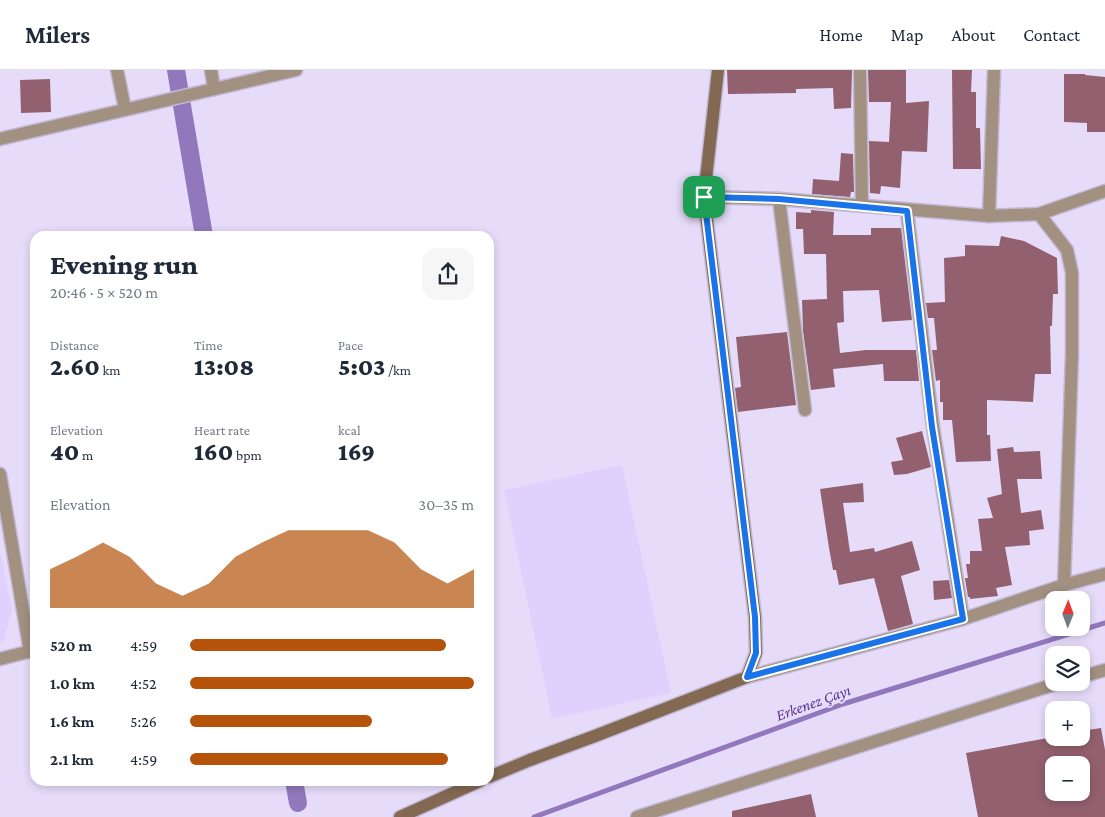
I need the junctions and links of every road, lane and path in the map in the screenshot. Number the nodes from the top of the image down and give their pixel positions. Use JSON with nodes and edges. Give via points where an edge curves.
{"nodes":[{"id":1,"x":117,"y":70,"type":"edge"},
{"id":2,"x":211,"y":70,"type":"edge"},
{"id":3,"x":296,"y":70,"type":"edge"},
{"id":4,"x":718,"y":70,"type":"edge"},
{"id":5,"x":860,"y":70,"type":"edge"},
{"id":6,"x":994,"y":70,"type":"edge"},
{"id":7,"x":209,"y":90,"type":"junction"},
{"id":8,"x":125,"y":109,"type":"junction"},
{"id":9,"x":0,"y":139,"type":"edge"},
{"id":10,"x":1105,"y":191,"type":"edge"},
{"id":11,"x":704,"y":197,"type":"junction"},
{"id":12,"x":779,"y":199,"type":"junction"},
{"id":13,"x":862,"y":206,"type":"junction"},
{"id":14,"x":907,"y":211,"type":"junction"},
{"id":15,"x":1039,"y":214,"type":"junction"},
{"id":16,"x":989,"y":216,"type":"junction"},
{"id":17,"x":805,"y":410,"type":"dead end"},
{"id":18,"x":0,"y":474,"type":"edge"},
{"id":19,"x":1105,"y":574,"type":"edge"},
{"id":20,"x":1064,"y":585,"type":"junction"},
{"id":21,"x":963,"y":619,"type":"junction"},
{"id":22,"x":30,"y":640,"type":"edge"},
{"id":23,"x":30,"y":652,"type":"edge"},
{"id":24,"x":0,"y":659,"type":"edge"},
{"id":25,"x":1105,"y":670,"type":"edge"},
{"id":26,"x":1090,"y":674,"type":"edge"},
{"id":27,"x":747,"y":677,"type":"junction"},
{"id":28,"x":1045,"y":687,"type":"edge"},
{"id":29,"x":494,"y":776,"type":"edge"},
{"id":30,"x":469,"y":786,"type":"edge"},
{"id":31,"x":400,"y":817,"type":"edge"},
{"id":32,"x":637,"y":817,"type":"edge"}],
"edges":[{"from":1,"to":8,"type":"street"},
{"from":2,"to":7,"type":"street"},
{"from":3,"to":7,"type":"street"},
{"from":4,"to":11,"type":"street"},
{"from":5,"to":13,"type":"street"},
{"from":6,"to":16,"type":"street"},
{"from":7,"to":8,"type":"street"},
{"from":8,"to":9,"type":"street"},
{"from":10,"to":15,"type":"street"},
{"from":11,"to":12,"type":"street"},
{"from":11,"to":27,"type":"street","via":[[755,617],[756,653]]},
{"from":12,"to":13,"type":"street"},
{"from":12,"to":17,"type":"street"},
{"from":13,"to":14,"type":"street"},
{"from":14,"to":16,"type":"street"},
{"from":14,"to":21,"type":"street","via":[[932,427]]},
{"from":15,"to":16,"type":"street"},
{"from":15,"to":20,"type":"street","via":[[1067,250],[1072,273]]},
{"from":18,"to":22,"type":"street"},
{"from":19,"to":20,"type":"street"},
{"from":20,"to":21,"type":"street"},
{"from":21,"to":27,"type":"street"},
{"from":23,"to":24,"type":"street"},
{"from":25,"to":26,"type":"street"},
{"from":27,"to":29,"type":"street"},
{"from":28,"to":32,"type":"street"},
{"from":30,"to":31,"type":"street"}]}
